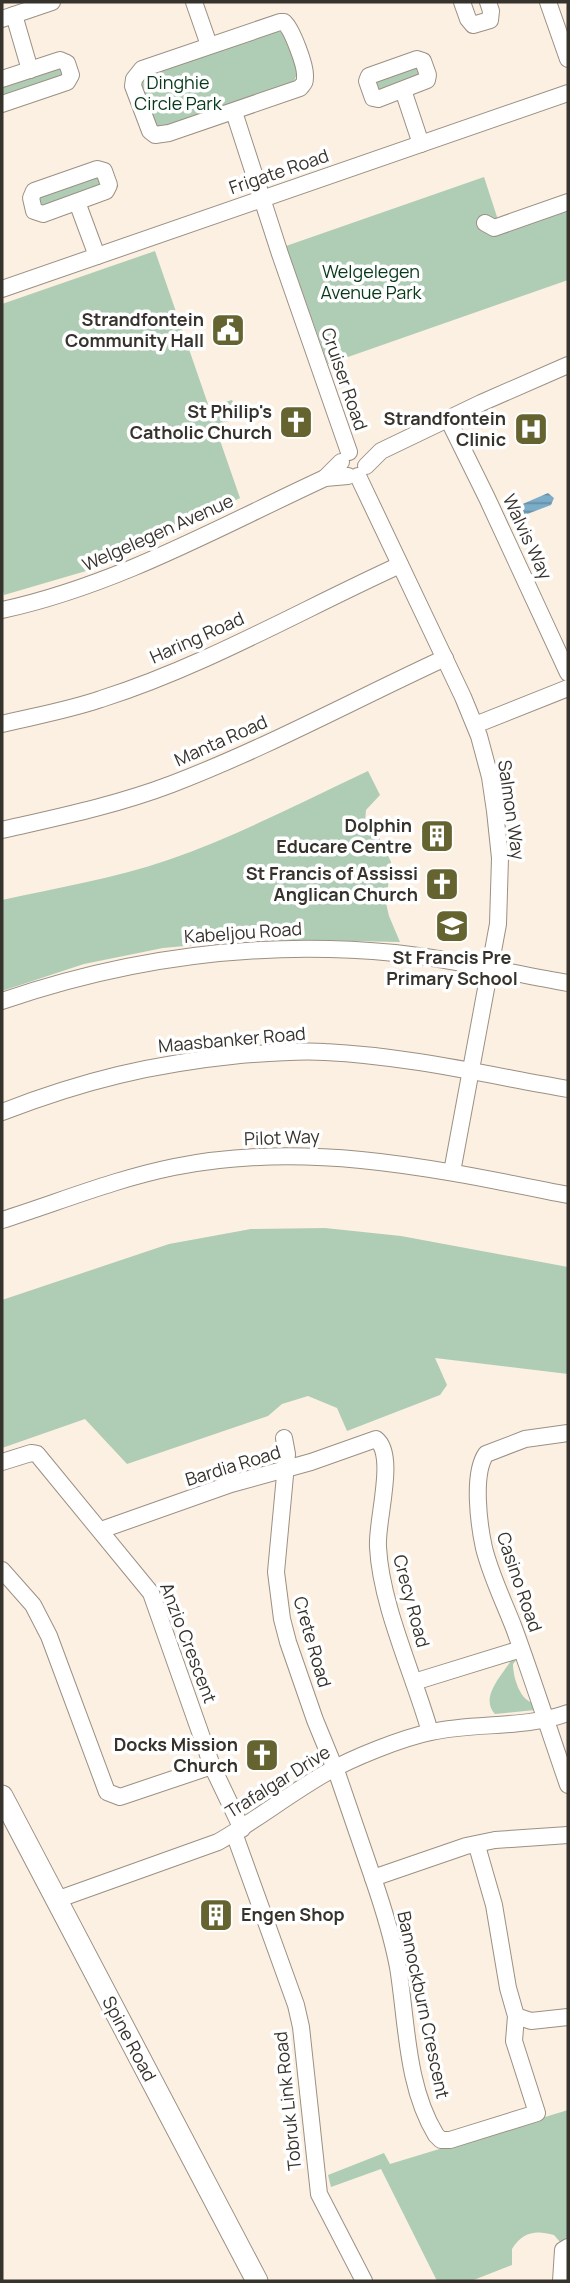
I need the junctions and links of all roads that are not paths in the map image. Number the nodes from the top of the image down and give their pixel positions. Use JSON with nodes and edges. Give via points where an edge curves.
{"nodes":[{"id":1,"x":52,"y":2,"type":"edge"},
{"id":2,"x":194,"y":2,"type":"edge"},
{"id":3,"x":462,"y":2,"type":"edge"},
{"id":4,"x":488,"y":2,"type":"edge"},
{"id":5,"x":548,"y":2,"type":"edge"},
{"id":6,"x":8,"y":17,"type":"edge"},
{"id":7,"x":209,"y":45,"type":"junction"},
{"id":8,"x":568,"y":59,"type":"edge"},
{"id":9,"x":30,"y":69,"type":"junction"},
{"id":10,"x":2,"y":79,"type":"edge"},
{"id":11,"x":402,"y":90,"type":"dead end"},
{"id":12,"x":568,"y":93,"type":"edge"},
{"id":13,"x":2,"y":104,"type":"edge"},
{"id":14,"x":234,"y":112,"type":"junction"},
{"id":15,"x":421,"y":144,"type":"junction"},
{"id":16,"x":261,"y":199,"type":"junction"},
{"id":17,"x":77,"y":202,"type":"dead end"},
{"id":18,"x":568,"y":202,"type":"edge"},
{"id":19,"x":485,"y":223,"type":"dead end"},
{"id":20,"x":97,"y":257,"type":"junction"},
{"id":21,"x":2,"y":289,"type":"edge"},
{"id":22,"x":568,"y":365,"type":"edge"},
{"id":23,"x":448,"y":419,"type":"junction"},
{"id":24,"x":354,"y":464,"type":"junction"},
{"id":25,"x":400,"y":565,"type":"junction"},
{"id":26,"x":2,"y":610,"type":"edge"},
{"id":27,"x":445,"y":658,"type":"junction"},
{"id":28,"x":568,"y":673,"type":"edge"},
{"id":29,"x":568,"y":688,"type":"edge"},
{"id":30,"x":2,"y":724,"type":"edge"},
{"id":31,"x":475,"y":725,"type":"junction"},
{"id":32,"x":2,"y":830,"type":"edge"},
{"id":33,"x":491,"y":969,"type":"junction"},
{"id":34,"x":568,"y":983,"type":"edge"},
{"id":35,"x":2,"y":1001,"type":"edge"},
{"id":36,"x":471,"y":1071,"type":"junction"},
{"id":37,"x":568,"y":1089,"type":"edge"},
{"id":38,"x":2,"y":1112,"type":"edge"},
{"id":39,"x":452,"y":1172,"type":"junction"},
{"id":40,"x":568,"y":1195,"type":"edge"},
{"id":41,"x":2,"y":1220,"type":"edge"},
{"id":42,"x":568,"y":1433,"type":"edge"},
{"id":43,"x":284,"y":1438,"type":"dead end"},
{"id":44,"x":376,"y":1439,"type":"joint"},
{"id":45,"x":2,"y":1462,"type":"edge"},
{"id":46,"x":284,"y":1470,"type":"junction"},
{"id":47,"x":101,"y":1530,"type":"junction"},
{"id":48,"x":2,"y":1570,"type":"edge"},
{"id":49,"x":521,"y":1649,"type":"junction"},
{"id":50,"x":414,"y":1682,"type":"junction"},
{"id":51,"x":568,"y":1713,"type":"edge"},
{"id":52,"x":546,"y":1720,"type":"junction"},
{"id":53,"x":430,"y":1732,"type":"junction"},
{"id":54,"x":212,"y":1766,"type":"junction"},
{"id":55,"x":334,"y":1768,"type":"junction"},
{"id":56,"x":568,"y":1785,"type":"edge"},
{"id":57,"x":2,"y":1796,"type":"edge"},
{"id":58,"x":238,"y":1831,"type":"junction"},
{"id":59,"x":568,"y":1835,"type":"edge"},
{"id":60,"x":477,"y":1846,"type":"junction"},
{"id":61,"x":373,"y":1878,"type":"junction"},
{"id":62,"x":56,"y":1900,"type":"junction"},
{"id":63,"x":516,"y":2015,"type":"junction"},
{"id":64,"x":568,"y":2017,"type":"edge"},
{"id":65,"x":568,"y":2247,"type":"edge"},
{"id":66,"x":257,"y":2281,"type":"edge"},
{"id":67,"x":363,"y":2281,"type":"edge"},
{"id":68,"x":561,"y":2281,"type":"edge"}],
"edges":[{"from":1,"to":6,"type":"street"},
{"from":2,"to":7,"type":"street"},
{"from":3,"to":4,"type":"street","via":[[474,25],[490,20]]},
{"from":5,"to":8,"type":"street"},
{"from":6,"to":9,"type":"street"},
{"from":7,"to":14,"type":"street","via":[[280,22],[291,29],[304,83]]},
{"from":7,"to":14,"type":"street","via":[[142,69],[133,86],[155,135]]},
{"from":9,"to":10,"type":"street"},
{"from":9,"to":13,"type":"street","via":[[63,60],[71,78]]},
{"from":11,"to":15,"type":"street"},
{"from":12,"to":15,"type":"street","name":"Frigate Road"},
{"from":14,"to":16,"type":"street","name":"Cruiser Road"},
{"from":15,"to":16,"type":"street","name":"Frigate Road"},
{"from":16,"to":20,"type":"street","name":"Frigate Road"},
{"from":16,"to":24,"type":"street","name":"Cruiser Road"},
{"from":17,"to":20,"type":"street"},
{"from":18,"to":19,"type":"street","via":[[494,228]]},
{"from":20,"to":21,"type":"street","name":"Frigate Road"},
{"from":22,"to":23,"type":"street","name":"Welgelegen Avenue"},
{"from":23,"to":24,"type":"street","name":"Welgelegen Avenue"},
{"from":23,"to":28,"type":"street","name":"Walvis Way"},
{"from":24,"to":25,"type":"street","name":"Salmon Way"},
{"from":24,"to":26,"type":"street","name":"Welgelegen Avenue","via":[[141,565],[75,591]]},
{"from":25,"to":27,"type":"street","name":"Salmon Way"},
{"from":25,"to":30,"type":"street","name":"Haring Road","via":[[191,664],[76,706]]},
{"from":27,"to":31,"type":"street","name":"Salmon Way"},
{"from":27,"to":32,"type":"street","name":"Manta Road","via":[[171,784]]},
{"from":29,"to":31,"type":"street"},
{"from":31,"to":33,"type":"street","name":"Salmon Way","via":[[490,777],[500,858]]},
{"from":33,"to":34,"type":"street","name":"Kabeljou Road"},
{"from":33,"to":35,"type":"street","name":"Kabeljou Road","via":[[342,949],[225,951],[100,971]]},
{"from":33,"to":36,"type":"street","name":"Salmon Way"},
{"from":36,"to":37,"type":"street"},
{"from":36,"to":38,"type":"street","name":"Maasbanker Road","via":[[363,1054],[269,1053],[146,1067]]},
{"from":36,"to":39,"type":"street","name":"Salmon Way"},
{"from":39,"to":40,"type":"street","name":"Pilot Way"},
{"from":39,"to":41,"type":"street","name":"Pilot Way","via":[[338,1156],[220,1160],[125,1178]]},
{"from":42,"to":49,"type":"street","name":"Casino Road","via":[[525,1439],[486,1454],[481,1461],[478,1512],[484,1548]]},
{"from":43,"to":46,"type":"street","name":"Crete Road"},
{"from":44,"to":46,"type":"street","name":"Bardia Road"},
{"from":44,"to":50,"type":"street","name":"Crecy Road","via":[[384,1448],[387,1471],[378,1524],[380,1569]]},
{"from":45,"to":47,"type":"street","name":"Anzio Crescent","via":[[37,1454]]},
{"from":46,"to":47,"type":"street","name":"Bardia Road"},
{"from":46,"to":55,"type":"street","name":"Crete Road","via":[[276,1572],[282,1619]]},
{"from":47,"to":54,"type":"street","name":"Anzio Crescent","via":[[151,1593]]},
{"from":48,"to":54,"type":"street","via":[[33,1605],[46,1630],[107,1792],[120,1797]]},
{"from":49,"to":50,"type":"street"},
{"from":49,"to":52,"type":"street","name":"Casino Road"},
{"from":50,"to":53,"type":"street","name":"Crecy Road"},
{"from":51,"to":52,"type":"street","name":"Trafalgar Drive"},
{"from":52,"to":53,"type":"street","name":"Trafalgar Drive"},
{"from":52,"to":56,"type":"street","name":"Casino Road"},
{"from":53,"to":55,"type":"street","name":"Trafalgar Drive"},
{"from":54,"to":58,"type":"street","name":"Anzio Crescent"},
{"from":55,"to":58,"type":"street","name":"Trafalgar Drive"},
{"from":55,"to":61,"type":"street","name":"Crete Road"},
{"from":57,"to":62,"type":"main road","name":"Spine Road"},
{"from":58,"to":62,"type":"street","name":"Trafalgar Drive"},
{"from":58,"to":67,"type":"street","name":"Tobruk Link Road","via":[[301,2027],[318,2194]]},
{"from":59,"to":60,"type":"street","via":[[495,1840]]},
{"from":60,"to":61,"type":"street","via":[[452,1850]]},
{"from":60,"to":63,"type":"street","name":"Bannockburn Crescent"},
{"from":61,"to":63,"type":"street","name":"Bannockburn Crescent","via":[[398,1966],[419,2094],[441,2140],[537,2113],[514,2041]]},
{"from":62,"to":66,"type":"main road","name":"Spine Road"},
{"from":63,"to":64,"type":"street","via":[[531,2021]]},
{"from":65,"to":68,"type":"street","via":[[561,2257]]}]}
